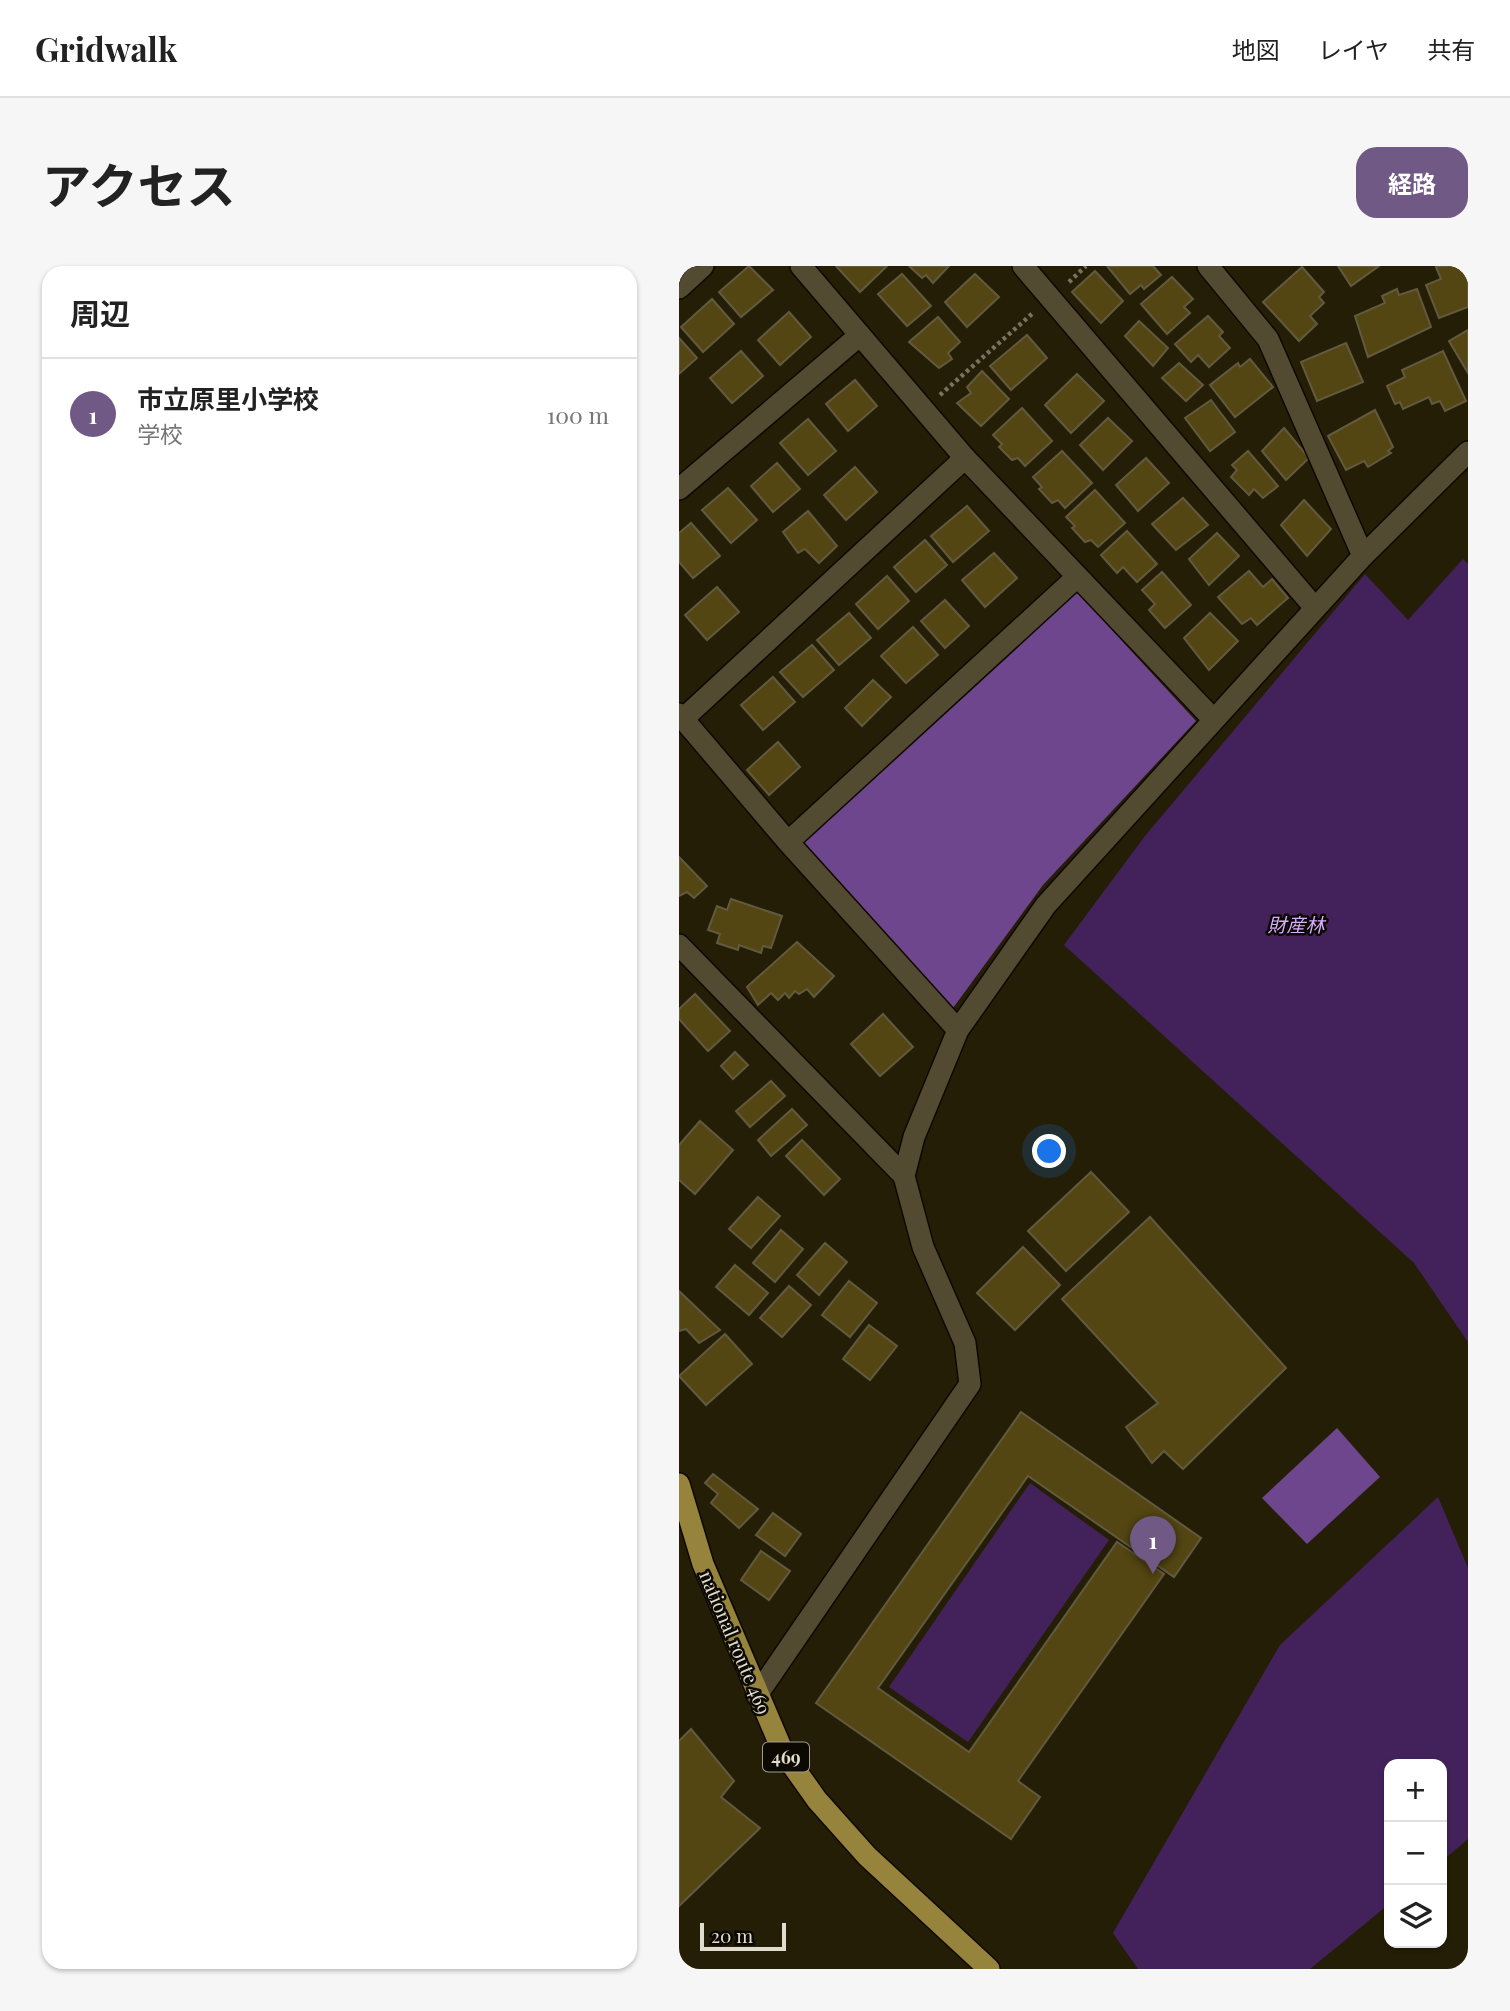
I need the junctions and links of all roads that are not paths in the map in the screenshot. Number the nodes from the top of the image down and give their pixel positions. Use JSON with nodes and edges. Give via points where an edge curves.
{"nodes":[{"id":1,"x":703,"y":266,"type":"edge"},
{"id":2,"x":801,"y":266,"type":"edge"},
{"id":3,"x":1023,"y":266,"type":"edge"},
{"id":4,"x":1208,"y":266,"type":"edge"},
{"id":5,"x":679,"y":288,"type":"edge"},
{"id":6,"x":860,"y":335,"type":"junction"},
{"id":7,"x":1468,"y":452,"type":"edge"},
{"id":8,"x":965,"y":458,"type":"junction"},
{"id":9,"x":679,"y":489,"type":"edge"},
{"id":10,"x":1363,"y":556,"type":"junction"},
{"id":11,"x":1077,"y":577,"type":"junction"},
{"id":12,"x":1315,"y":608,"type":"junction"},
{"id":13,"x":681,"y":716,"type":"edge"},
{"id":14,"x":1213,"y":719,"type":"junction"},
{"id":15,"x":788,"y":842,"type":"junction"},
{"id":16,"x":679,"y":945,"type":"edge"},
{"id":17,"x":958,"y":1030,"type":"junction"},
{"id":18,"x":904,"y":1176,"type":"junction"},
{"id":19,"x":679,"y":1484,"type":"edge"},
{"id":20,"x":757,"y":1695,"type":"junction"},
{"id":21,"x":989,"y":1969,"type":"edge"}],
"edges":[{"from":1,"to":5,"type":"street"},
{"from":2,"to":6,"type":"street"},
{"from":3,"to":12,"type":"street"},
{"from":4,"to":10,"type":"street","via":[[1268,339]]},
{"from":6,"to":8,"type":"street"},
{"from":6,"to":9,"type":"street"},
{"from":7,"to":10,"type":"street"},
{"from":8,"to":11,"type":"street"},
{"from":8,"to":13,"type":"street"},
{"from":10,"to":12,"type":"street"},
{"from":11,"to":14,"type":"street"},
{"from":11,"to":15,"type":"street"},
{"from":12,"to":14,"type":"street"},
{"from":13,"to":15,"type":"street"},
{"from":14,"to":17,"type":"street","via":[[1046,905]]},
{"from":15,"to":17,"type":"street"},
{"from":16,"to":18,"type":"street"},
{"from":17,"to":18,"type":"street","via":[[914,1137]]},
{"from":18,"to":20,"type":"street","via":[[923,1247],[965,1343],[970,1384]]},
{"from":19,"to":20,"type":"highway","name":"national route 469","number":"469","via":[[703,1564]]},
{"from":20,"to":21,"type":"highway","name":"national route 469","number":"469","via":[[783,1752],[817,1800],[867,1856]]}]}
